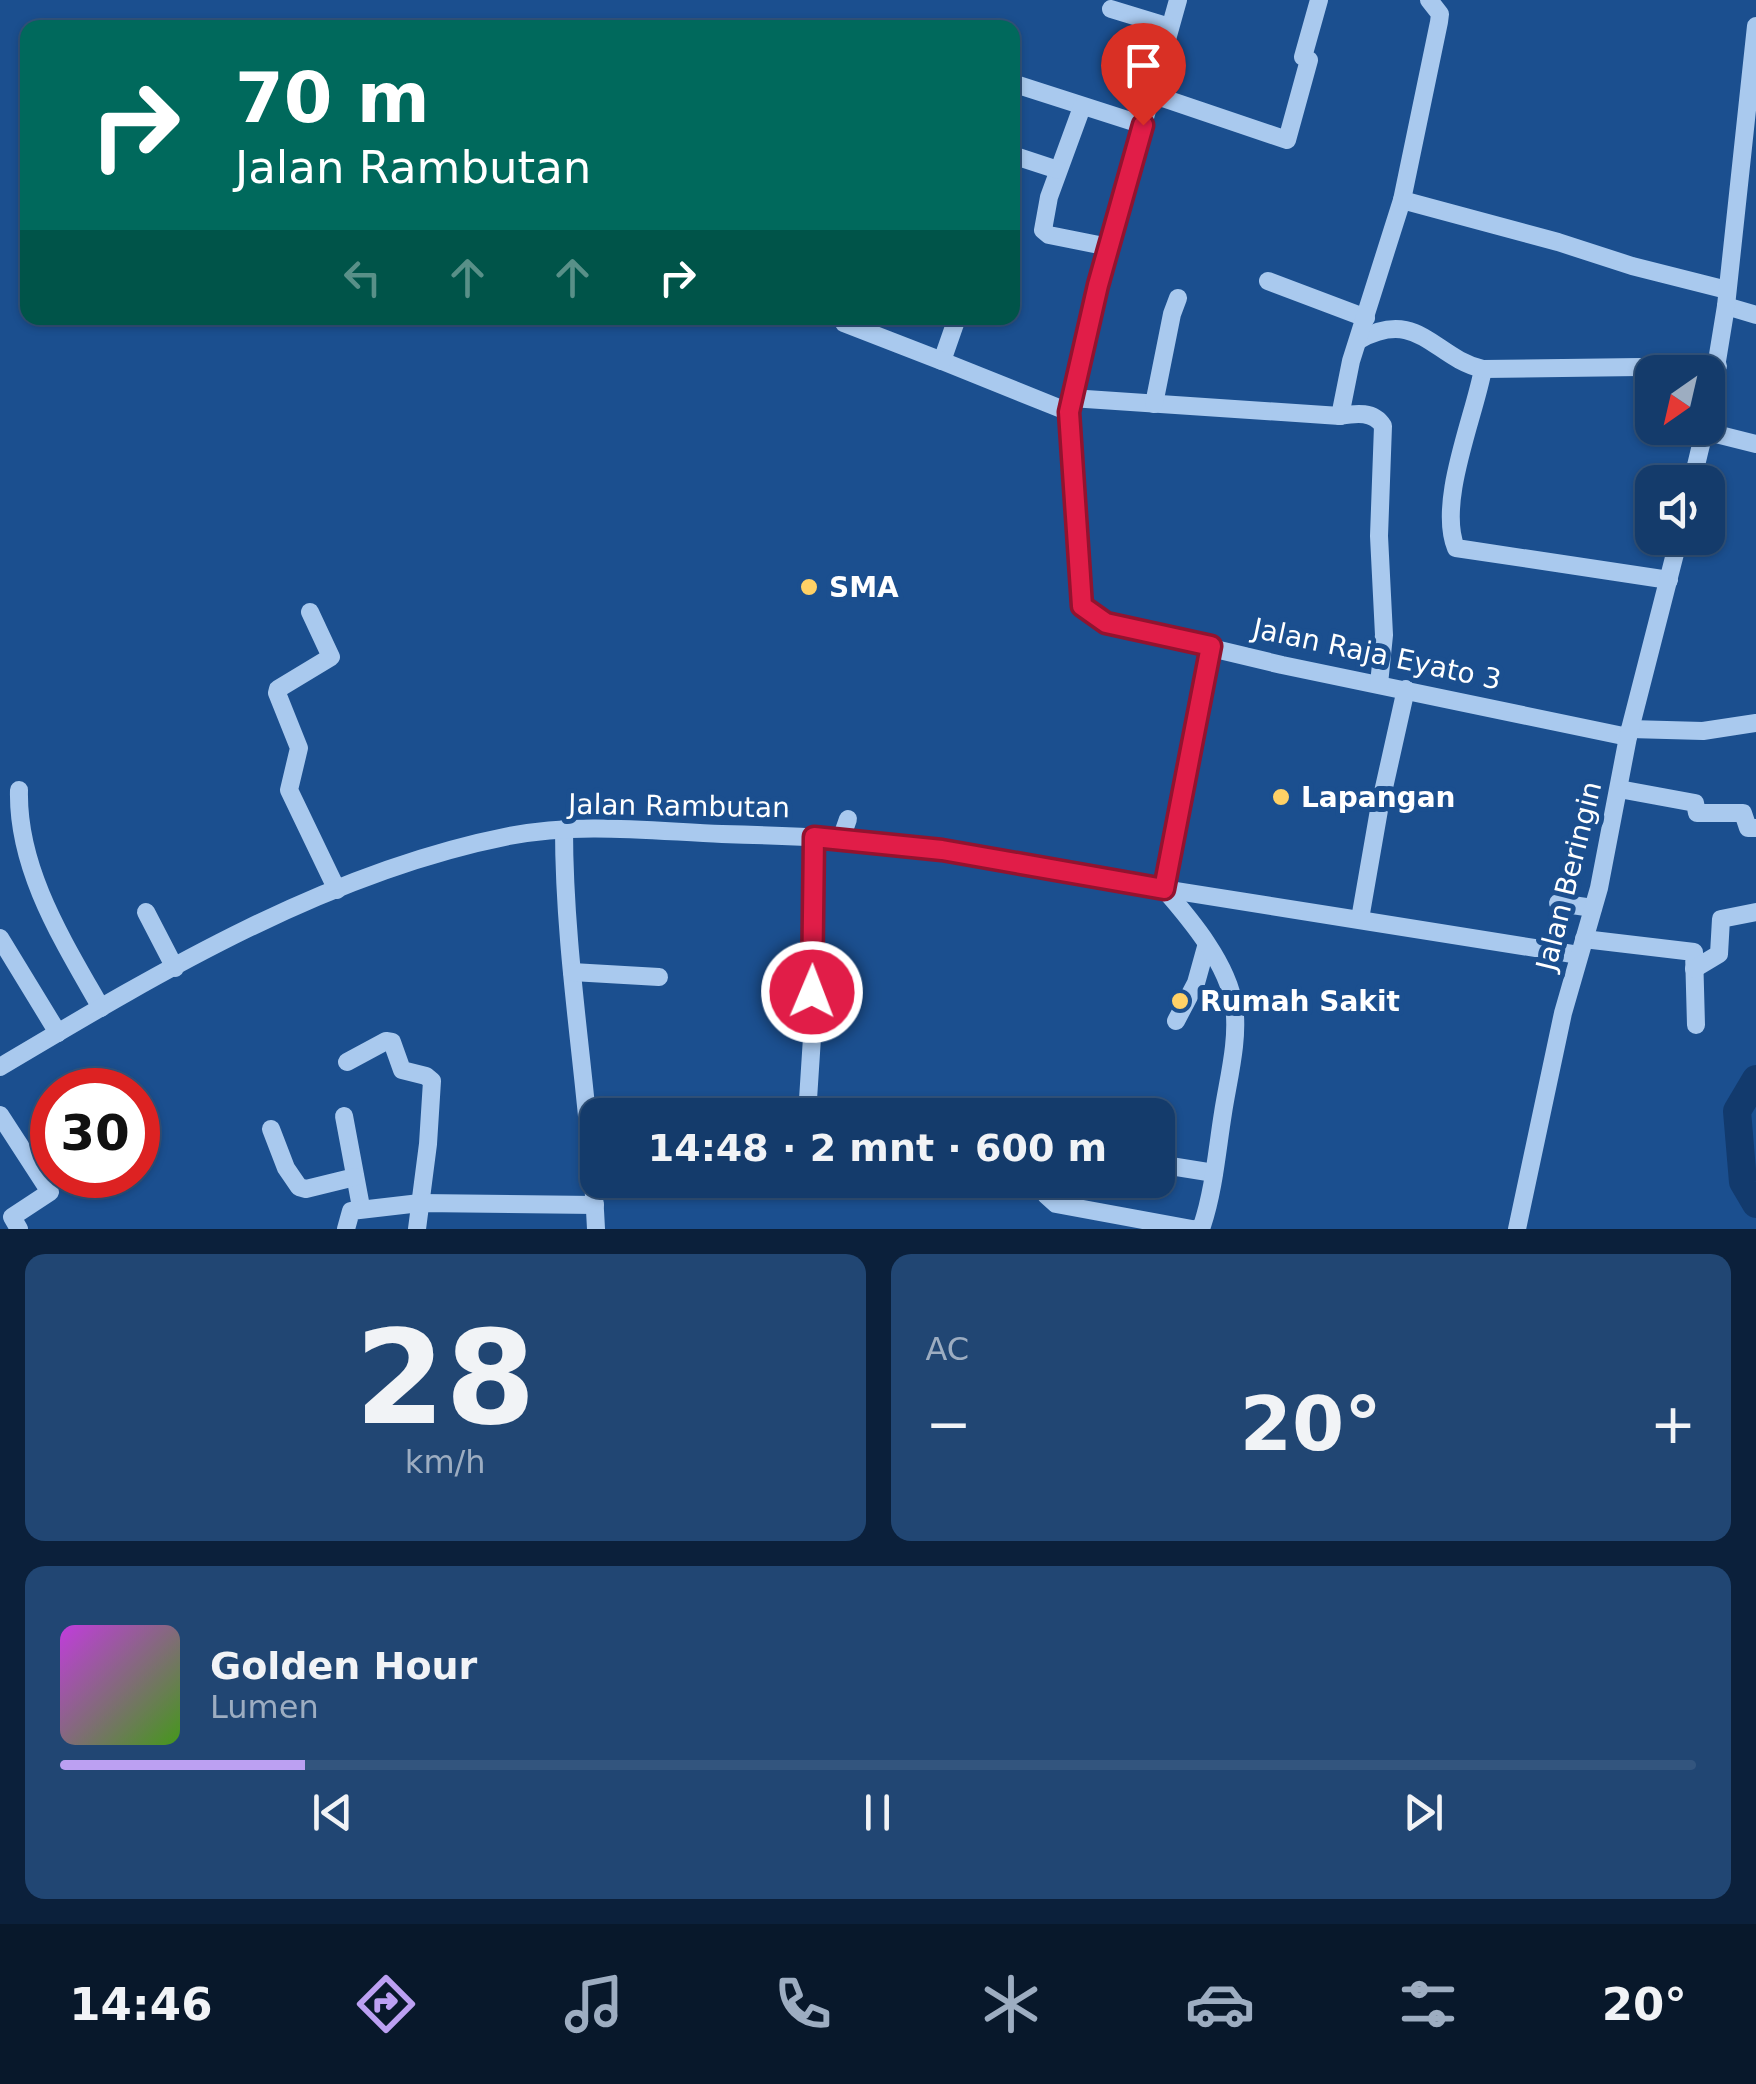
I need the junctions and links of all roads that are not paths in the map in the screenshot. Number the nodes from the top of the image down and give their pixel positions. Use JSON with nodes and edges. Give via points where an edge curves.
{"nodes":[{"id":1,"x":1178,"y":0,"type":"edge"},
{"id":2,"x":1319,"y":0,"type":"edge"},
{"id":3,"x":1440,"y":5,"type":"edge"},
{"id":4,"x":1111,"y":9,"type":"dead end"},
{"id":5,"x":1756,"y":26,"type":"edge"},
{"id":6,"x":1170,"y":27,"type":"junction"},
{"id":7,"x":1020,"y":86,"type":"edge"},
{"id":8,"x":1151,"y":94,"type":"junction"},
{"id":9,"x":1082,"y":107,"type":"junction"},
{"id":10,"x":1143,"y":125,"type":"junction"},
{"id":11,"x":1020,"y":158,"type":"edge"},
{"id":12,"x":1058,"y":170,"type":"junction"},
{"id":13,"x":1402,"y":200,"type":"junction"},
{"id":14,"x":1109,"y":248,"type":"junction"},
{"id":15,"x":1268,"y":281,"type":"dead end"},
{"id":16,"x":1178,"y":298,"type":"dead end"},
{"id":17,"x":1727,"y":298,"type":"junction"},
{"id":18,"x":1756,"y":315,"type":"edge"},
{"id":19,"x":1366,"y":318,"type":"junction"},
{"id":20,"x":849,"y":325,"type":"edge"},
{"id":21,"x":955,"y":325,"type":"edge"},
{"id":22,"x":1359,"y":340,"type":"junction"},
{"id":23,"x":1719,"y":355,"type":"edge"},
{"id":24,"x":942,"y":361,"type":"junction"},
{"id":25,"x":1635,"y":367,"type":"edge"},
{"id":26,"x":1484,"y":369,"type":"junction"},
{"id":27,"x":1154,"y":404,"type":"junction"},
{"id":28,"x":1070,"y":405,"type":"junction"},
{"id":29,"x":1340,"y":416,"type":"junction"},
{"id":30,"x":1725,"y":432,"type":"edge"},
{"id":31,"x":1756,"y":444,"type":"edge"},
{"id":32,"x":1675,"y":555,"type":"edge"},
{"id":33,"x":1669,"y":580,"type":"junction"},
{"id":34,"x":310,"y":612,"type":"dead end"},
{"id":35,"x":1211,"y":646,"type":"junction"},
{"id":36,"x":1379,"y":684,"type":"junction"},
{"id":37,"x":1406,"y":689,"type":"junction"},
{"id":38,"x":1756,"y":723,"type":"edge"},
{"id":39,"x":1629,"y":733,"type":"junction"},
{"id":40,"x":1619,"y":789,"type":"junction"},
{"id":41,"x":19,"y":790,"type":"dead end"},
{"id":42,"x":848,"y":819,"type":"dead end"},
{"id":43,"x":1756,"y":828,"type":"edge"},
{"id":44,"x":564,"y":829,"type":"junction"},
{"id":45,"x":814,"y":837,"type":"junction"},
{"id":46,"x":841,"y":838,"type":"junction"},
{"id":47,"x":1164,"y":889,"type":"junction"},
{"id":48,"x":337,"y":890,"type":"junction"},
{"id":49,"x":1558,"y":903,"type":"dead end"},
{"id":50,"x":1594,"y":908,"type":"junction"},
{"id":51,"x":146,"y":912,"type":"dead end"},
{"id":52,"x":1756,"y":912,"type":"edge"},
{"id":53,"x":1360,"y":919,"type":"junction"},
{"id":54,"x":0,"y":938,"type":"edge"},
{"id":55,"x":1206,"y":946,"type":"junction"},
{"id":56,"x":1582,"y":947,"type":"junction"},
{"id":57,"x":175,"y":968,"type":"junction"},
{"id":58,"x":1694,"y":970,"type":"junction"},
{"id":59,"x":572,"y":972,"type":"junction"},
{"id":60,"x":659,"y":977,"type":"dead end"},
{"id":61,"x":100,"y":1008,"type":"junction"},
{"id":62,"x":1176,"y":1021,"type":"dead end"},
{"id":63,"x":1696,"y":1026,"type":"dead end"},
{"id":64,"x":58,"y":1032,"type":"junction"},
{"id":65,"x":347,"y":1062,"type":"dead end"},
{"id":66,"x":0,"y":1067,"type":"edge"},
{"id":67,"x":590,"y":1098,"type":"edge"},
{"id":68,"x":808,"y":1098,"type":"edge"},
{"id":69,"x":0,"y":1115,"type":"edge"},
{"id":70,"x":344,"y":1116,"type":"dead end"},
{"id":71,"x":271,"y":1128,"type":"dead end"},
{"id":72,"x":1175,"y":1167,"type":"edge"},
{"id":73,"x":1214,"y":1173,"type":"junction"},
{"id":74,"x":355,"y":1176,"type":"junction"},
{"id":75,"x":595,"y":1198,"type":"edge"},
{"id":76,"x":1049,"y":1198,"type":"edge"},
{"id":77,"x":420,"y":1203,"type":"junction"},
{"id":78,"x":595,"y":1206,"type":"junction"},
{"id":79,"x":361,"y":1207,"type":"junction"},
{"id":80,"x":19,"y":1229,"type":"edge"},
{"id":81,"x":346,"y":1229,"type":"edge"},
{"id":82,"x":416,"y":1229,"type":"edge"},
{"id":83,"x":596,"y":1229,"type":"edge"},
{"id":84,"x":1194,"y":1229,"type":"edge"},
{"id":85,"x":1517,"y":1229,"type":"edge"}],
"edges":[{"from":1,"to":6,"type":"street","name":"Jalan Raja Eyato 3"},
{"from":2,"to":8,"type":"street","via":[[1287,140]]},
{"from":3,"to":13,"type":"street"},
{"from":4,"to":6,"type":"street"},
{"from":5,"to":17,"type":"street"},
{"from":6,"to":8,"type":"street","name":"Jalan Raja Eyato 3"},
{"from":7,"to":9,"type":"street"},
{"from":8,"to":10,"type":"street","name":"Jalan Raja Eyato 3"},
{"from":9,"to":10,"type":"street"},
{"from":9,"to":12,"type":"street"},
{"from":10,"to":14,"type":"street","name":"Jalan Raja Eyato 3"},
{"from":11,"to":12,"type":"street"},
{"from":12,"to":14,"type":"street","via":[[1044,233]]},
{"from":13,"to":17,"type":"street"},
{"from":13,"to":19,"type":"street"},
{"from":14,"to":28,"type":"street","name":"Jalan Raja Eyato 3"},
{"from":15,"to":19,"type":"street"},
{"from":16,"to":27,"type":"street"},
{"from":17,"to":18,"type":"street"},
{"from":17,"to":23,"type":"street"},
{"from":19,"to":22,"type":"street"},
{"from":20,"to":24,"type":"street"},
{"from":21,"to":24,"type":"street"},
{"from":22,"to":26,"type":"street","via":[[1378,329],[1402,329]]},
{"from":22,"to":29,"type":"street"},
{"from":24,"to":28,"type":"street"},
{"from":25,"to":26,"type":"street"},
{"from":26,"to":33,"type":"street","via":[[1460,446],[1452,516],[1456,548]]},
{"from":27,"to":28,"type":"street"},
{"from":27,"to":29,"type":"street"},
{"from":28,"to":35,"type":"street","name":"Jalan Raja Eyato 3","via":[[1082,606],[1106,623]]},
{"from":29,"to":36,"type":"street","via":[[1358,412],[1383,426]]},
{"from":30,"to":31,"type":"street"},
{"from":32,"to":33,"type":"street","name":"Jalan Beringin"},
{"from":33,"to":39,"type":"street","name":"Jalan Beringin"},
{"from":34,"to":48,"type":"street","via":[[331,657],[277,693],[300,748],[290,790]]},
{"from":35,"to":36,"type":"street","name":"Jalan Raja Eyato 3"},
{"from":35,"to":47,"type":"street"},
{"from":36,"to":37,"type":"street","name":"Jalan Raja Eyato 3"},
{"from":37,"to":39,"type":"street","name":"Jalan Raja Eyato 3"},
{"from":37,"to":53,"type":"street"},
{"from":38,"to":39,"type":"street","name":"Jalan Raja Eyato 3"},
{"from":39,"to":40,"type":"street","name":"Jalan Beringin"},
{"from":40,"to":43,"type":"street","via":[[1696,803],[1697,813],[1743,813],[1748,828]]},
{"from":40,"to":50,"type":"street","name":"Jalan Beringin"},
{"from":41,"to":61,"type":"street","via":[[18,822],[35,878]]},
{"from":42,"to":46,"type":"street"},
{"from":44,"to":45,"type":"street","name":"Jalan Rambutan"},
{"from":44,"to":48,"type":"street","name":"Jalan Rambutan","via":[[430,856]]},
{"from":44,"to":59,"type":"street"},
{"from":45,"to":46,"type":"street","name":"Jalan Rambutan"},
{"from":45,"to":68,"type":"street"},
{"from":46,"to":47,"type":"street","name":"Jalan Rambutan"},
{"from":47,"to":53,"type":"street","name":"Jalan Rambutan"},
{"from":47,"to":55,"type":"street"},
{"from":48,"to":57,"type":"street","name":"Jalan Rambutan"},
{"from":49,"to":50,"type":"street"},
{"from":50,"to":56,"type":"street","name":"Jalan Beringin"},
{"from":51,"to":57,"type":"street"},
{"from":52,"to":58,"type":"street","via":[[1721,919],[1719,954]]},
{"from":53,"to":56,"type":"street","name":"Jalan Rambutan"},
{"from":54,"to":64,"type":"street"},
{"from":55,"to":62,"type":"street"},
{"from":55,"to":73,"type":"street","via":[[1234,1007]]},
{"from":56,"to":58,"type":"street","name":"Jalan Rambutan","via":[[1694,952]]},
{"from":56,"to":85,"type":"street","name":"Jalan Beringin"},
{"from":57,"to":61,"type":"street","name":"Jalan Rambutan"},
{"from":58,"to":63,"type":"street"},
{"from":59,"to":60,"type":"street"},
{"from":59,"to":67,"type":"street"},
{"from":61,"to":64,"type":"street","name":"Jalan Rambutan"},
{"from":64,"to":66,"type":"street","name":"Jalan Rambutan"},
{"from":65,"to":77,"type":"street","via":[[392,1042],[402,1070],[432,1081]]},
{"from":69,"to":80,"type":"street","via":[[50,1192],[12,1217]]},
{"from":70,"to":74,"type":"street"},
{"from":71,"to":74,"type":"street","via":[[299,1187]]},
{"from":72,"to":73,"type":"street"},
{"from":73,"to":84,"type":"street","via":[[1206,1216]]},
{"from":74,"to":79,"type":"street"},
{"from":75,"to":78,"type":"street"},
{"from":76,"to":84,"type":"street"},
{"from":77,"to":78,"type":"street"},
{"from":77,"to":79,"type":"street"},
{"from":77,"to":82,"type":"street"},
{"from":78,"to":83,"type":"street"},
{"from":79,"to":81,"type":"street","via":[[351,1211]]}]}
